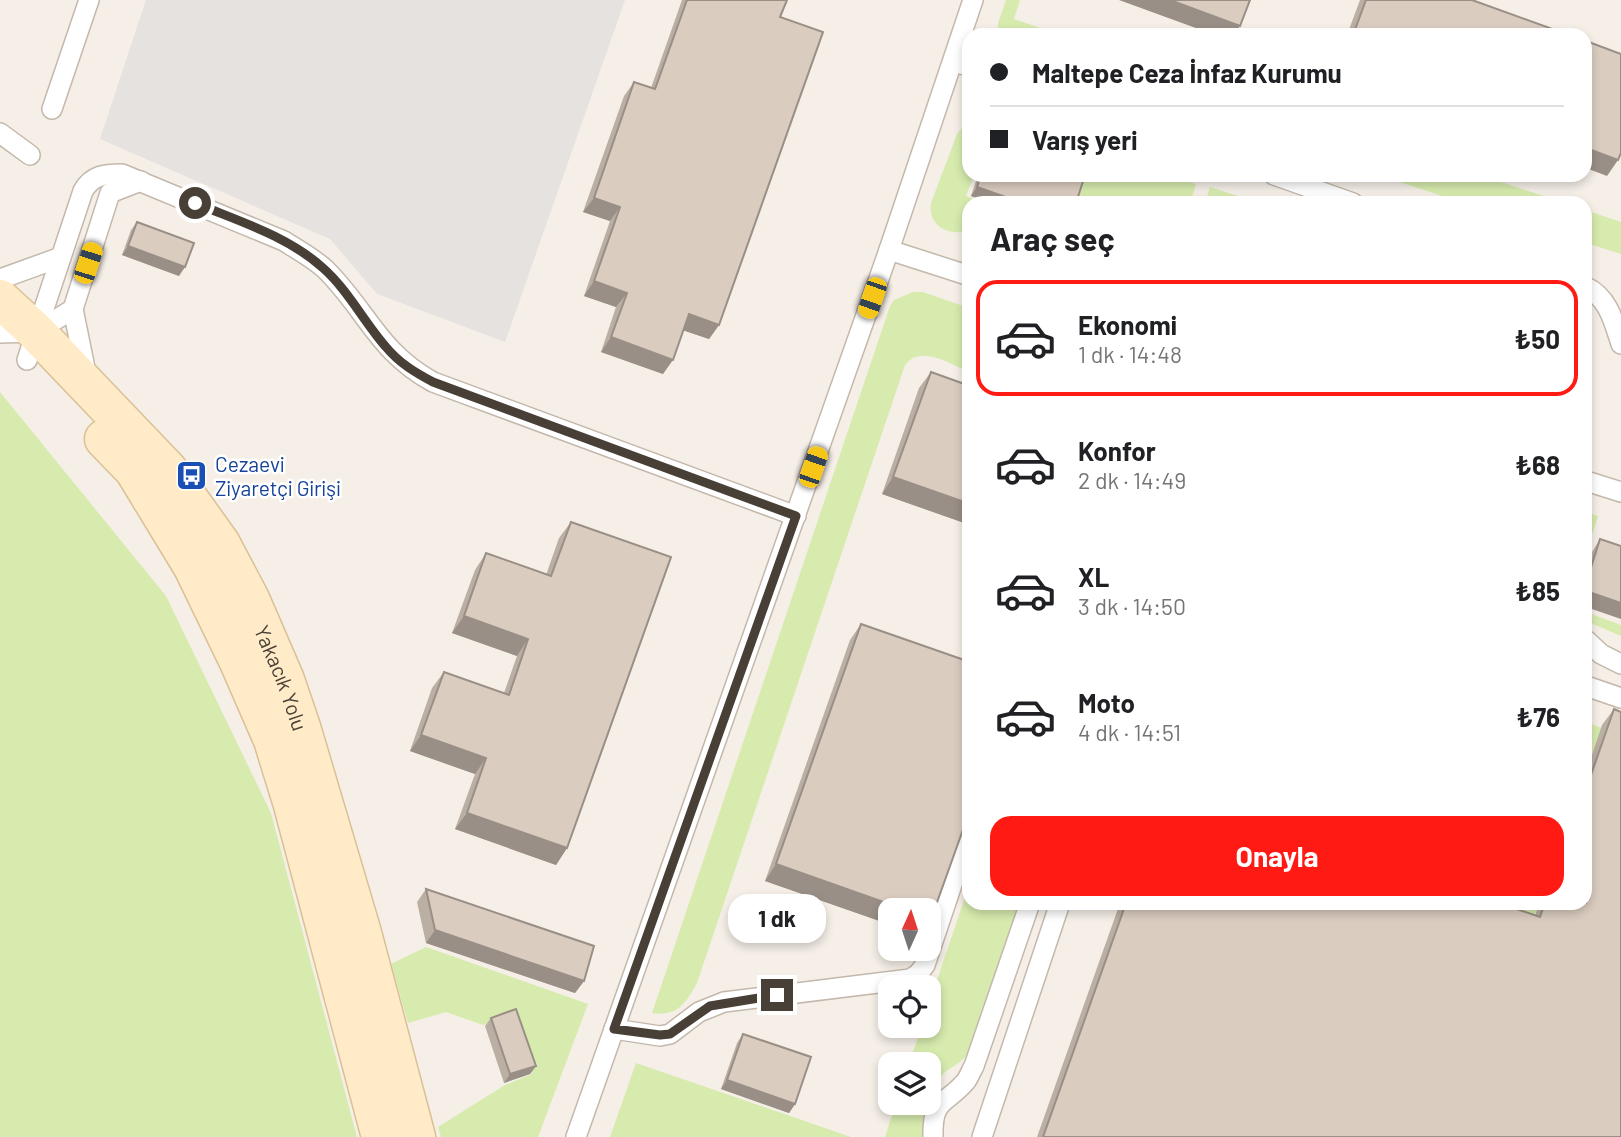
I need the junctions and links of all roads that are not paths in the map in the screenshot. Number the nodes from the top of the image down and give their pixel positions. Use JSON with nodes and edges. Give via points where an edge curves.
{"nodes":[{"id":1,"x":89,"y":0,"type":"edge"},
{"id":2,"x":973,"y":0,"type":"edge"},
{"id":3,"x":968,"y":28,"type":"edge"},
{"id":4,"x":961,"y":64,"type":"edge"},
{"id":5,"x":52,"y":109,"type":"dead end"},
{"id":6,"x":0,"y":133,"type":"edge"},
{"id":7,"x":30,"y":155,"type":"dead end"},
{"id":8,"x":141,"y":181,"type":"junction"},
{"id":9,"x":1294,"y":182,"type":"edge"},
{"id":10,"x":1333,"y":196,"type":"edge"},
{"id":11,"x":889,"y":250,"type":"junction"},
{"id":12,"x":61,"y":257,"type":"junction"},
{"id":13,"x":962,"y":273,"type":"edge"},
{"id":14,"x":0,"y":279,"type":"edge"},
{"id":15,"x":1592,"y":290,"type":"edge"},
{"id":16,"x":0,"y":299,"type":"edge"},
{"id":17,"x":73,"y":309,"type":"junction"},
{"id":18,"x":16,"y":340,"type":"edge"},
{"id":19,"x":1621,"y":344,"type":"edge"},
{"id":20,"x":89,"y":386,"type":"junction"},
{"id":21,"x":1592,"y":483,"type":"edge"},
{"id":22,"x":1621,"y":492,"type":"edge"},
{"id":23,"x":796,"y":516,"type":"junction"},
{"id":24,"x":1592,"y":646,"type":"edge"},
{"id":25,"x":1621,"y":664,"type":"edge"},
{"id":26,"x":1592,"y":688,"type":"edge"},
{"id":27,"x":1621,"y":698,"type":"edge"},
{"id":28,"x":962,"y":855,"type":"edge"},
{"id":29,"x":1028,"y":910,"type":"edge"},
{"id":30,"x":1058,"y":910,"type":"edge"},
{"id":31,"x":614,"y":1029,"type":"junction"},
{"id":32,"x":381,"y":1137,"type":"edge"},
{"id":33,"x":416,"y":1137,"type":"edge"},
{"id":34,"x":576,"y":1137,"type":"edge"},
{"id":35,"x":933,"y":1137,"type":"edge"},
{"id":36,"x":982,"y":1137,"type":"edge"}],
"edges":[{"from":1,"to":5,"type":"lane"},
{"from":2,"to":3,"type":"lane"},
{"from":4,"to":11,"type":"lane"},
{"from":6,"to":7,"type":"lane"},
{"from":8,"to":12,"type":"lane","via":[[106,174],[88,182]]},
{"from":8,"to":17,"type":"lane","via":[[110,193]]},
{"from":8,"to":23,"type":"lane","via":[[307,255],[325,269],[387,348],[433,382]]},
{"from":9,"to":10,"type":"lane"},
{"from":11,"to":13,"type":"lane"},
{"from":11,"to":23,"type":"lane"},
{"from":12,"to":14,"type":"lane"},
{"from":12,"to":18,"type":"lane"},
{"from":15,"to":19,"type":"lane","via":[[1606,304]]},
{"from":16,"to":18,"type":"main road","name":"Yakacık Yolu"},
{"from":17,"to":18,"type":"lane"},
{"from":17,"to":20,"type":"lane"},
{"from":18,"to":20,"type":"main road","name":"Yakacık Yolu"},
{"from":18,"to":32,"type":"main road","name":"Yakacık Yolu","via":[[134,470],[193,567],[239,662],[273,740],[293,805]]},
{"from":20,"to":33,"type":"main road","name":"Yakacık Yolu","via":[[168,470],[221,544],[250,599],[285,680],[362,933]]},
{"from":21,"to":22,"type":"lane"},
{"from":23,"to":31,"type":"lane"},
{"from":24,"to":25,"type":"lane"},
{"from":26,"to":27,"type":"lane"},
{"from":28,"to":31,"type":"lane","via":[[925,965],[909,979],[724,1002],[699,1012],[670,1034]]},
{"from":29,"to":35,"type":"lane","via":[[974,1066],[966,1081],[937,1108]]},
{"from":30,"to":36,"type":"lane"},
{"from":31,"to":34,"type":"lane"}]}
